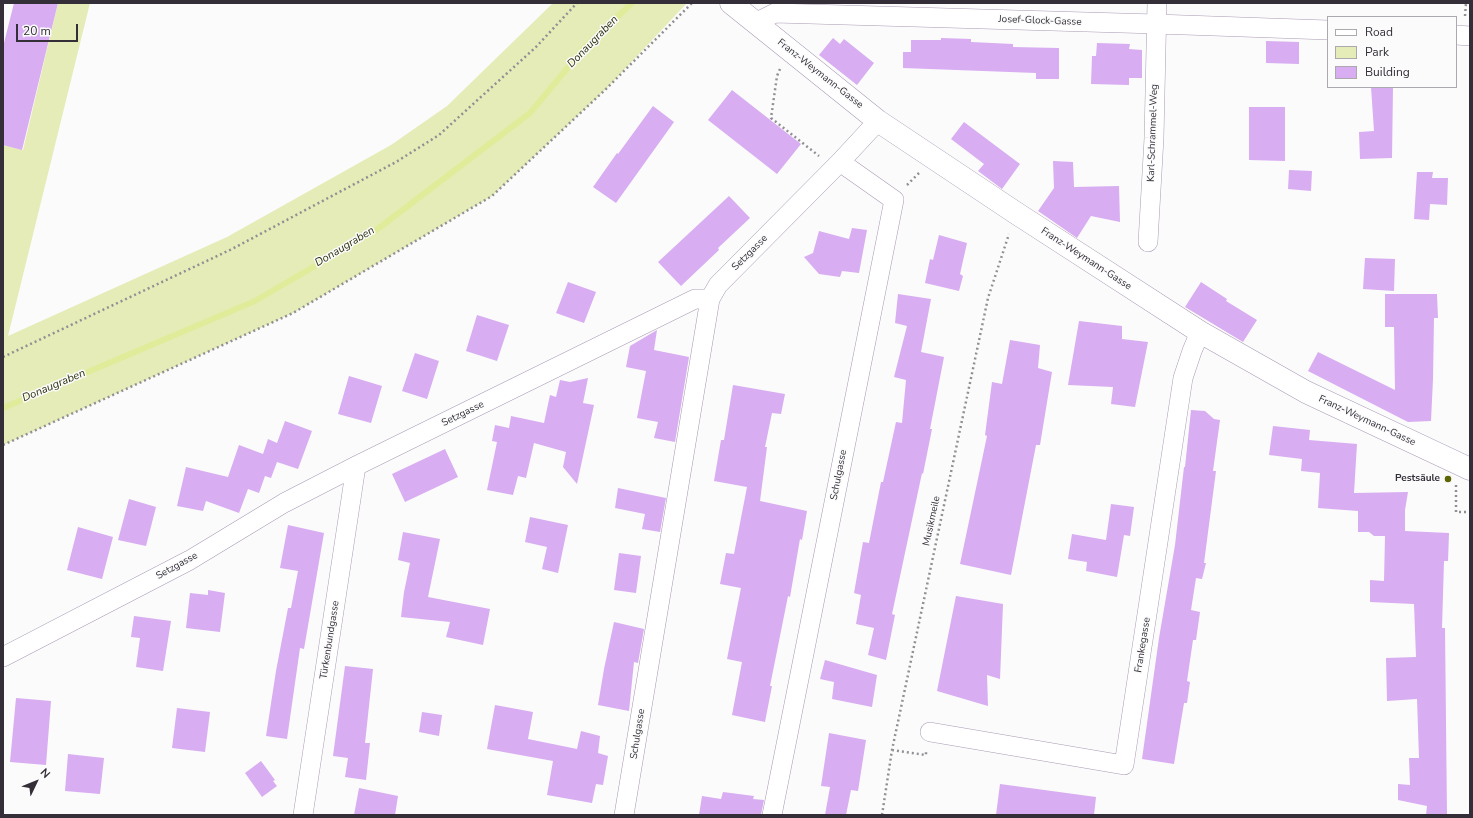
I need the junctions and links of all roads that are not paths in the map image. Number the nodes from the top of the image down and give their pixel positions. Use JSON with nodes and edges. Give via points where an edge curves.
{"nodes":[{"id":1,"x":731,"y":3,"type":"edge"},
{"id":2,"x":1157,"y":3,"type":"edge"},
{"id":3,"x":755,"y":23,"type":"junction"},
{"id":4,"x":1156,"y":24,"type":"junction"},
{"id":5,"x":1327,"y":30,"type":"edge"},
{"id":6,"x":1457,"y":35,"type":"edge"},
{"id":7,"x":1470,"y":36,"type":"edge"},
{"id":8,"x":878,"y":121,"type":"junction"},
{"id":9,"x":833,"y":162,"type":"junction"},
{"id":10,"x":1148,"y":242,"type":"dead end"},
{"id":11,"x":710,"y":299,"type":"junction"},
{"id":12,"x":1200,"y":332,"type":"junction"},
{"id":13,"x":356,"y":466,"type":"junction"},
{"id":14,"x":1470,"y":469,"type":"edge"},
{"id":15,"x":3,"y":657,"type":"edge"},
{"id":16,"x":930,"y":732,"type":"dead end"},
{"id":17,"x":303,"y":815,"type":"edge"},
{"id":18,"x":624,"y":815,"type":"edge"},
{"id":19,"x":772,"y":815,"type":"edge"}],
"edges":[{"from":1,"to":3,"type":"street","name":"Franz-Weymann-Gasse"},
{"from":2,"to":4,"type":"street","name":"Karl-Schrammel-Weg"},
{"from":3,"to":4,"type":"street","name":"Josef-Glock-Gasse","via":[[775,13]]},
{"from":3,"to":8,"type":"street","name":"Franz-Weymann-Gasse"},
{"from":4,"to":5,"type":"street","name":"Josef-Glock-Gasse"},
{"from":4,"to":10,"type":"street","name":"Karl-Schrammel-Weg","via":[[1154,138]]},
{"from":6,"to":7,"type":"street"},
{"from":8,"to":9,"type":"street","name":"Setzgasse"},
{"from":8,"to":12,"type":"street","name":"Franz-Weymann-Gasse"},
{"from":9,"to":11,"type":"street","name":"Setzgasse","via":[[718,285]]},
{"from":9,"to":19,"type":"street","name":"Schulgasse","via":[[894,200]]},
{"from":11,"to":13,"type":"street","name":"Setzgasse","via":[[695,299]]},
{"from":11,"to":18,"type":"street","name":"Schulgasse"},
{"from":12,"to":14,"type":"street","name":"Franz-Weymann-Gasse","via":[[1306,392]]},
{"from":12,"to":16,"type":"street","name":"Frankegasse","via":[[1183,378],[1124,765]]},
{"from":13,"to":15,"type":"street","name":"Setzgasse","via":[[284,503],[190,560]]},
{"from":13,"to":17,"type":"street","name":"Türkenbundgasse"}]}
